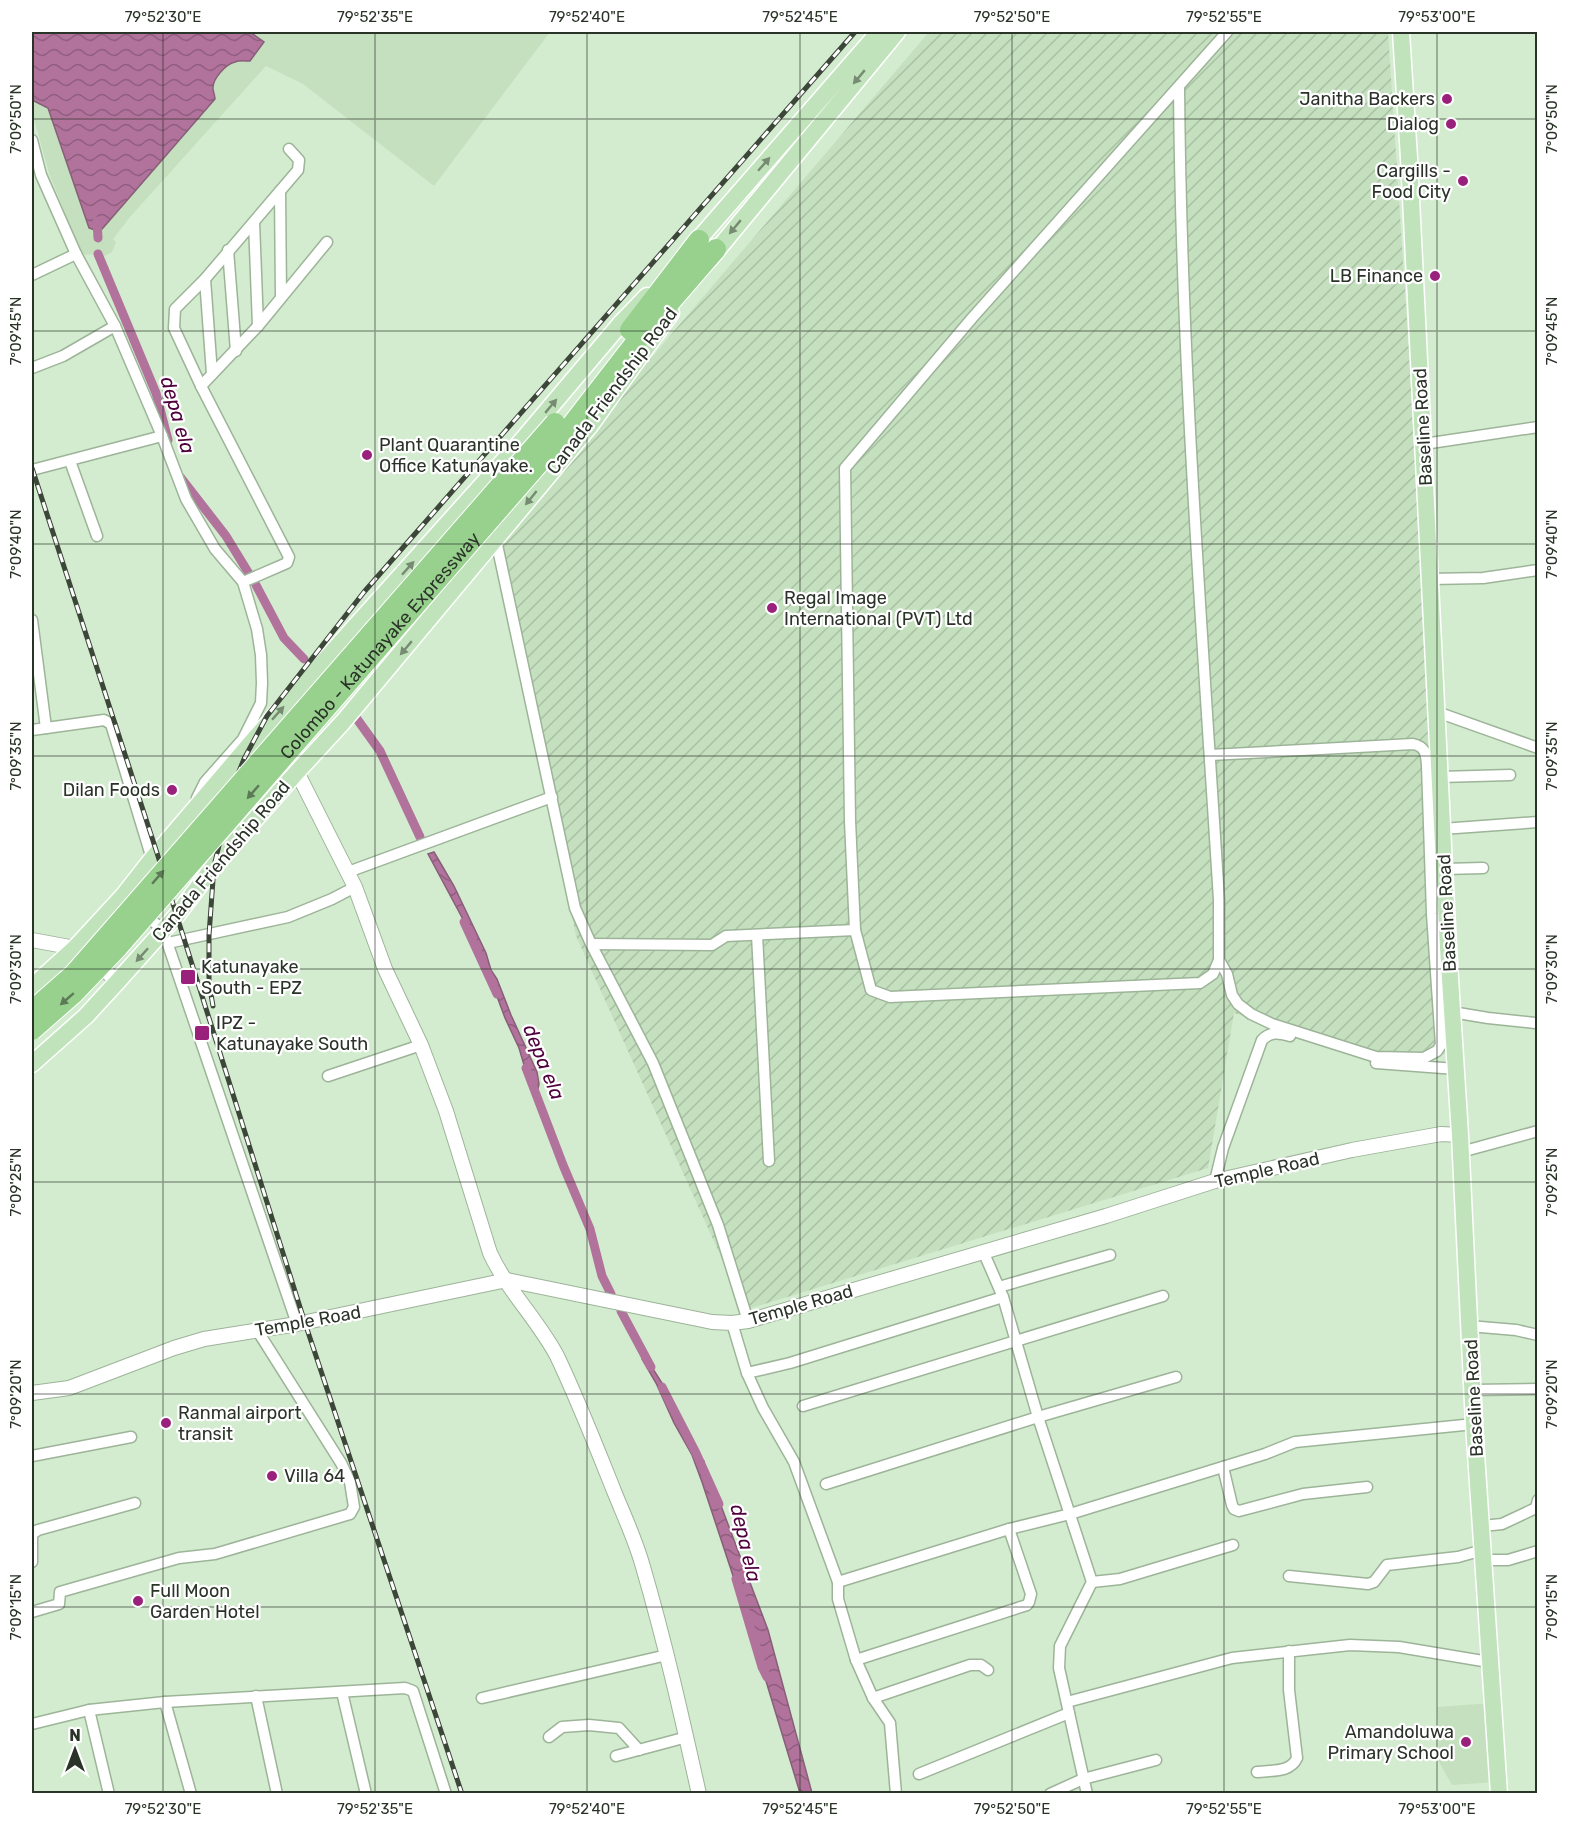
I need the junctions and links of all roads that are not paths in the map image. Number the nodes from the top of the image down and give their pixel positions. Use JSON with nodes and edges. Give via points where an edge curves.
{"nodes":[{"id":1,"x":879,"y":32,"type":"edge"},
{"id":2,"x":897,"y":32,"type":"edge"},
{"id":3,"x":1227,"y":32,"type":"edge"},
{"id":4,"x":1401,"y":32,"type":"edge"},
{"id":5,"x":1179,"y":87,"type":"junction"},
{"id":6,"x":32,"y":140,"type":"edge"},
{"id":7,"x":289,"y":149,"type":"dead end"},
{"id":8,"x":280,"y":191,"type":"junction"},
{"id":9,"x":254,"y":222,"type":"junction"},
{"id":10,"x":699,"y":240,"type":"junction"},
{"id":11,"x":327,"y":242,"type":"dead end"},
{"id":12,"x":716,"y":249,"type":"junction"},
{"id":13,"x":228,"y":250,"type":"junction"},
{"id":14,"x":75,"y":254,"type":"junction"},
{"id":15,"x":32,"y":275,"type":"edge"},
{"id":16,"x":205,"y":279,"type":"junction"},
{"id":17,"x":281,"y":297,"type":"junction"},
{"id":18,"x":115,"y":326,"type":"junction"},
{"id":19,"x":258,"y":326,"type":"junction"},
{"id":20,"x":236,"y":351,"type":"junction"},
{"id":21,"x":32,"y":368,"type":"edge"},
{"id":22,"x":212,"y":374,"type":"junction"},
{"id":23,"x":201,"y":386,"type":"junction"},
{"id":24,"x":561,"y":427,"type":"junction"},
{"id":25,"x":1538,"y":427,"type":"edge"},
{"id":26,"x":162,"y":436,"type":"junction"},
{"id":27,"x":1424,"y":444,"type":"junction"},
{"id":28,"x":70,"y":461,"type":"junction"},
{"id":29,"x":32,"y":470,"type":"edge"},
{"id":30,"x":97,"y":536,"type":"dead end"},
{"id":31,"x":496,"y":540,"type":"junction"},
{"id":32,"x":1538,"y":570,"type":"edge"},
{"id":33,"x":1430,"y":579,"type":"junction"},
{"id":34,"x":243,"y":582,"type":"junction"},
{"id":35,"x":32,"y":620,"type":"edge"},
{"id":36,"x":35,"y":664,"type":"edge"},
{"id":37,"x":1437,"y":712,"type":"junction"},
{"id":38,"x":46,"y":728,"type":"junction"},
{"id":39,"x":32,"y":730,"type":"edge"},
{"id":40,"x":1538,"y":748,"type":"edge"},
{"id":41,"x":1210,"y":754,"type":"junction"},
{"id":42,"x":297,"y":772,"type":"junction"},
{"id":43,"x":1510,"y":776,"type":"dead end"},
{"id":44,"x":1440,"y":777,"type":"junction"},
{"id":45,"x":552,"y":797,"type":"junction"},
{"id":46,"x":196,"y":808,"type":"junction"},
{"id":47,"x":1538,"y":822,"type":"edge"},
{"id":48,"x":1442,"y":829,"type":"junction"},
{"id":49,"x":152,"y":859,"type":"junction"},
{"id":50,"x":1483,"y":868,"type":"dead end"},
{"id":51,"x":1444,"y":869,"type":"junction"},
{"id":52,"x":348,"y":872,"type":"junction"},
{"id":53,"x":355,"y":887,"type":"junction"},
{"id":54,"x":123,"y":896,"type":"junction"},
{"id":55,"x":855,"y":930,"type":"junction"},
{"id":56,"x":757,"y":935,"type":"junction"},
{"id":57,"x":165,"y":936,"type":"junction"},
{"id":58,"x":32,"y":940,"type":"edge"},
{"id":59,"x":591,"y":944,"type":"junction"},
{"id":60,"x":75,"y":948,"type":"junction"},
{"id":61,"x":1219,"y":960,"type":"junction"},
{"id":62,"x":118,"y":981,"type":"junction"},
{"id":63,"x":32,"y":987,"type":"edge"},
{"id":64,"x":32,"y":1011,"type":"edge"},
{"id":65,"x":1452,"y":1012,"type":"junction"},
{"id":66,"x":1535,"y":1023,"type":"dead end"},
{"id":67,"x":32,"y":1030,"type":"edge"},
{"id":68,"x":421,"y":1045,"type":"junction"},
{"id":69,"x":32,"y":1064,"type":"edge"},
{"id":70,"x":1456,"y":1070,"type":"junction"},
{"id":71,"x":328,"y":1076,"type":"dead end"},
{"id":72,"x":1538,"y":1131,"type":"edge"},
{"id":73,"x":1461,"y":1143,"type":"junction"},
{"id":74,"x":770,"y":1161,"type":"dead end"},
{"id":75,"x":1215,"y":1181,"type":"junction"},
{"id":76,"x":983,"y":1251,"type":"junction"},
{"id":77,"x":1110,"y":1255,"type":"dead end"},
{"id":78,"x":507,"y":1280,"type":"junction"},
{"id":79,"x":1001,"y":1292,"type":"junction"},
{"id":80,"x":1163,"y":1296,"type":"dead end"},
{"id":81,"x":748,"y":1321,"type":"junction"},
{"id":82,"x":732,"y":1323,"type":"junction"},
{"id":83,"x":297,"y":1324,"type":"junction"},
{"id":84,"x":1469,"y":1326,"type":"junction"},
{"id":85,"x":257,"y":1330,"type":"junction"},
{"id":86,"x":1538,"y":1335,"type":"edge"},
{"id":87,"x":1016,"y":1340,"type":"junction"},
{"id":88,"x":747,"y":1373,"type":"junction"},
{"id":89,"x":1176,"y":1377,"type":"dead end"},
{"id":90,"x":1538,"y":1389,"type":"edge"},
{"id":91,"x":1473,"y":1390,"type":"junction"},
{"id":92,"x":32,"y":1393,"type":"edge"},
{"id":93,"x":803,"y":1406,"type":"dead end"},
{"id":94,"x":1038,"y":1417,"type":"junction"},
{"id":95,"x":1474,"y":1424,"type":"junction"},
{"id":96,"x":131,"y":1437,"type":"dead end"},
{"id":97,"x":32,"y":1456,"type":"edge"},
{"id":98,"x":1223,"y":1467,"type":"junction"},
{"id":99,"x":826,"y":1484,"type":"dead end"},
{"id":100,"x":1367,"y":1487,"type":"dead end"},
{"id":101,"x":1538,"y":1500,"type":"edge"},
{"id":102,"x":135,"y":1503,"type":"dead end"},
{"id":103,"x":1070,"y":1514,"type":"junction"},
{"id":104,"x":1482,"y":1526,"type":"junction"},
{"id":105,"x":1010,"y":1529,"type":"junction"},
{"id":106,"x":1233,"y":1545,"type":"dead end"},
{"id":107,"x":1538,"y":1551,"type":"edge"},
{"id":108,"x":1484,"y":1555,"type":"junction"},
{"id":109,"x":32,"y":1562,"type":"edge"},
{"id":110,"x":1289,"y":1576,"type":"dead end"},
{"id":111,"x":838,"y":1581,"type":"junction"},
{"id":112,"x":1092,"y":1582,"type":"junction"},
{"id":113,"x":32,"y":1612,"type":"edge"},
{"id":114,"x":1289,"y":1652,"type":"junction"},
{"id":115,"x":667,"y":1655,"type":"junction"},
{"id":116,"x":856,"y":1660,"type":"junction"},
{"id":117,"x":1489,"y":1662,"type":"junction"},
{"id":118,"x":988,"y":1670,"type":"dead end"},
{"id":119,"x":342,"y":1692,"type":"junction"},
{"id":120,"x":256,"y":1696,"type":"junction"},
{"id":121,"x":482,"y":1698,"type":"dead end"},
{"id":122,"x":873,"y":1698,"type":"junction"},
{"id":123,"x":165,"y":1702,"type":"junction"},
{"id":124,"x":1068,"y":1707,"type":"junction"},
{"id":125,"x":88,"y":1710,"type":"junction"},
{"id":126,"x":32,"y":1724,"type":"edge"},
{"id":127,"x":549,"y":1737,"type":"dead end"},
{"id":128,"x":687,"y":1737,"type":"junction"},
{"id":129,"x":639,"y":1750,"type":"junction"},
{"id":130,"x":616,"y":1756,"type":"dead end"},
{"id":131,"x":1156,"y":1760,"type":"dead end"},
{"id":132,"x":1257,"y":1772,"type":"dead end"},
{"id":133,"x":919,"y":1774,"type":"dead end"},
{"id":134,"x":1083,"y":1779,"type":"junction"},
{"id":135,"x":109,"y":1794,"type":"edge"},
{"id":136,"x":191,"y":1794,"type":"edge"},
{"id":137,"x":277,"y":1794,"type":"edge"},
{"id":138,"x":366,"y":1794,"type":"edge"},
{"id":139,"x":446,"y":1794,"type":"edge"},
{"id":140,"x":699,"y":1794,"type":"edge"},
{"id":141,"x":896,"y":1794,"type":"edge"},
{"id":142,"x":1050,"y":1794,"type":"edge"},
{"id":143,"x":1087,"y":1794,"type":"edge"},
{"id":144,"x":1498,"y":1794,"type":"edge"}],
"edges":[{"from":10,"to":1,"type":"main road","name":"Canada Friendship Road","one_way":true},
{"from":2,"to":12,"type":"main road","name":"Canada Friendship Road","one_way":true},
{"from":3,"to":5,"type":"street"},
{"from":4,"to":27,"type":"main road","name":"Baseline Road"},
{"from":5,"to":41,"type":"street","via":[[1190,426]]},
{"from":5,"to":55,"type":"street","via":[[844,468]]},
{"from":6,"to":14,"type":"street","via":[[41,175]]},
{"from":7,"to":8,"type":"street","via":[[299,160],[298,170]]},
{"from":8,"to":9,"type":"street"},
{"from":8,"to":17,"type":"street"},
{"from":9,"to":13,"type":"street"},
{"from":9,"to":19,"type":"street"},
{"from":10,"to":24,"type":"highway","name":"Colombo - Katunayake Expressway"},
{"from":46,"to":10,"type":"main road","name":"Canada Friendship Road","one_way":true,"via":[[622,322]]},
{"from":11,"to":17,"type":"street"},
{"from":12,"to":24,"type":"highway","name":"Colombo - Katunayake Expressway"},
{"from":12,"to":31,"type":"main road","name":"Canada Friendship Road","one_way":true,"via":[[589,427]]},
{"from":13,"to":16,"type":"street"},
{"from":13,"to":20,"type":"street"},
{"from":14,"to":15,"type":"street"},
{"from":14,"to":18,"type":"street"},
{"from":16,"to":22,"type":"street"},
{"from":16,"to":23,"type":"street","via":[[175,309],[174,328]]},
{"from":17,"to":19,"type":"street"},
{"from":18,"to":21,"type":"street","via":[[63,356]]},
{"from":18,"to":26,"type":"street"},
{"from":19,"to":20,"type":"street"},
{"from":20,"to":22,"type":"street"},
{"from":22,"to":23,"type":"street"},
{"from":23,"to":34,"type":"street","via":[[289,557],[287,563]]},
{"from":64,"to":24,"type":"highway","name":"Colombo - Katunayake Expressway","one_way":true,"bridge":true,"via":[[74,974]]},
{"from":24,"to":67,"type":"highway","name":"Colombo - Katunayake Expressway","one_way":true,"bridge":true,"via":[[118,947]]},
{"from":25,"to":27,"type":"street"},
{"from":26,"to":28,"type":"street"},
{"from":26,"to":34,"type":"street","via":[[186,499],[215,549]]},
{"from":27,"to":33,"type":"main road","name":"Baseline Road"},
{"from":28,"to":29,"type":"street"},
{"from":28,"to":30,"type":"street"},
{"from":31,"to":42,"type":"main road","name":"Canada Friendship Road","one_way":true},
{"from":31,"to":45,"type":"street"},
{"from":32,"to":33,"type":"street","via":[[1484,578]]},
{"from":33,"to":37,"type":"main road","name":"Baseline Road"},
{"from":34,"to":46,"type":"street","via":[[261,655],[261,703],[243,739],[205,782]]},
{"from":35,"to":36,"type":"street"},
{"from":36,"to":38,"type":"street"},
{"from":37,"to":40,"type":"street"},
{"from":37,"to":44,"type":"main road","name":"Baseline Road"},
{"from":38,"to":39,"type":"street"},
{"from":38,"to":49,"type":"street","via":[[104,720],[111,724]]},
{"from":41,"to":61,"type":"street"},
{"from":41,"to":61,"type":"street","via":[[1413,744],[1424,749],[1441,1044],[1424,1058],[1376,1057],[1272,1024],[1238,1004]]},
{"from":42,"to":52,"type":"street"},
{"from":42,"to":57,"type":"main road","name":"Canada Friendship Road","via":[[214,866]]},
{"from":43,"to":44,"type":"street"},
{"from":44,"to":48,"type":"main road","name":"Baseline Road"},
{"from":45,"to":52,"type":"street"},
{"from":45,"to":59,"type":"street","via":[[575,908]]},
{"from":46,"to":49,"type":"main road","name":"Canada Friendship Road"},
{"from":47,"to":48,"type":"street"},
{"from":48,"to":51,"type":"main road","name":"Baseline Road"},
{"from":49,"to":54,"type":"main road","name":"Canada Friendship Road"},
{"from":50,"to":51,"type":"street"},
{"from":51,"to":65,"type":"main road","name":"Baseline Road"},
{"from":52,"to":53,"type":"street"},
{"from":53,"to":57,"type":"street","via":[[288,917]]},
{"from":53,"to":68,"type":"street","via":[[385,969]]},
{"from":54,"to":57,"type":"street"},
{"from":54,"to":60,"type":"main road","name":"Canada Friendship Road"},
{"from":55,"to":56,"type":"street"},
{"from":55,"to":61,"type":"street","via":[[871,990],[890,997],[1200,983],[1213,974]]},
{"from":56,"to":59,"type":"street","via":[[726,936],[712,945]]},
{"from":56,"to":74,"type":"street"},
{"from":57,"to":62,"type":"main road","name":"Canada Friendship Road","one_way":true},
{"from":57,"to":83,"type":"street"},
{"from":58,"to":60,"type":"street"},
{"from":59,"to":81,"type":"street","via":[[653,1063],[718,1225]]},
{"from":60,"to":62,"type":"street"},
{"from":60,"to":63,"type":"main road","name":"Canada Friendship Road"},
{"from":62,"to":69,"type":"main road","name":"Canada Friendship Road"},
{"from":65,"to":66,"type":"street"},
{"from":65,"to":70,"type":"main road","name":"Baseline Road"},
{"from":68,"to":71,"type":"street"},
{"from":68,"to":78,"type":"street","via":[[446,1111],[484,1238]]},
{"from":70,"to":73,"type":"main road","name":"Baseline Road"},
{"from":70,"to":75,"type":"street","via":[[1372,1063],[1283,1034],[1268,1035],[1262,1040]]},
{"from":72,"to":73,"type":"street"},
{"from":73,"to":75,"type":"street","name":"Temple Road","via":[[1441,1134]]},
{"from":73,"to":84,"type":"main road","name":"Baseline Road"},
{"from":75,"to":76,"type":"street","name":"Temple Road"},
{"from":76,"to":79,"type":"street"},
{"from":76,"to":81,"type":"street","name":"Temple Road"},
{"from":77,"to":79,"type":"street"},
{"from":78,"to":82,"type":"street","name":"Temple Road"},
{"from":78,"to":83,"type":"street","name":"Temple Road"},
{"from":78,"to":115,"type":"street","via":[[556,1354],[591,1434],[643,1565]]},
{"from":79,"to":87,"type":"street"},
{"from":79,"to":88,"type":"street","via":[[790,1363]]},
{"from":80,"to":87,"type":"street"},
{"from":81,"to":82,"type":"street","name":"Temple Road"},
{"from":82,"to":88,"type":"street"},
{"from":83,"to":85,"type":"street","name":"Temple Road"},
{"from":84,"to":86,"type":"street"},
{"from":84,"to":91,"type":"main road","name":"Baseline Road"},
{"from":85,"to":92,"type":"street","name":"Temple Road","via":[[204,1339],[69,1388]]},
{"from":85,"to":113,"type":"street","via":[[341,1463],[350,1482],[354,1507],[350,1514],[215,1554],[178,1558],[60,1592],[59,1604]]},
{"from":87,"to":93,"type":"street"},
{"from":87,"to":94,"type":"street"},
{"from":88,"to":111,"type":"street","via":[[794,1462]]},
{"from":89,"to":94,"type":"street"},
{"from":90,"to":91,"type":"street"},
{"from":91,"to":95,"type":"main road","name":"Baseline Road"},
{"from":94,"to":99,"type":"street"},
{"from":94,"to":103,"type":"street"},
{"from":95,"to":98,"type":"street","via":[[1295,1442]]},
{"from":95,"to":104,"type":"main road","name":"Baseline Road"},
{"from":96,"to":97,"type":"street"},
{"from":98,"to":100,"type":"street","via":[[1232,1505],[1239,1511],[1303,1494]]},
{"from":98,"to":103,"type":"street"},
{"from":101,"to":104,"type":"street","via":[[1536,1508],[1502,1524]]},
{"from":102,"to":109,"type":"street","via":[[38,1530],[32,1534]]},
{"from":103,"to":105,"type":"street"},
{"from":103,"to":112,"type":"street"},
{"from":104,"to":108,"type":"main road","name":"Baseline Road"},
{"from":105,"to":111,"type":"street"},
{"from":105,"to":116,"type":"street","via":[[1030,1594],[1027,1605]]},
{"from":106,"to":112,"type":"street","via":[[1120,1579]]},
{"from":107,"to":108,"type":"street","via":[[1508,1560]]},
{"from":108,"to":110,"type":"street","via":[[1387,1565],[1368,1584]]},
{"from":108,"to":117,"type":"main road","name":"Baseline Road"},
{"from":111,"to":116,"type":"street","via":[[838,1599]]},
{"from":112,"to":124,"type":"street","via":[[1060,1646],[1059,1668]]},
{"from":114,"to":117,"type":"street","via":[[1350,1645],[1399,1647]]},
{"from":114,"to":124,"type":"street","via":[[1232,1658]]},
{"from":114,"to":132,"type":"street","via":[[1297,1758],[1294,1765],[1284,1770]]},
{"from":115,"to":121,"type":"street"},
{"from":115,"to":128,"type":"street"},
{"from":116,"to":122,"type":"street"},
{"from":117,"to":144,"type":"main road","name":"Baseline Road"},
{"from":118,"to":122,"type":"street","via":[[970,1665]]},
{"from":119,"to":120,"type":"street"},
{"from":119,"to":138,"type":"street"},
{"from":119,"to":139,"type":"street","via":[[405,1688],[413,1691]]},
{"from":120,"to":123,"type":"street"},
{"from":120,"to":137,"type":"street"},
{"from":122,"to":141,"type":"street","via":[[890,1723]]},
{"from":123,"to":125,"type":"street"},
{"from":123,"to":136,"type":"street"},
{"from":124,"to":133,"type":"street"},
{"from":124,"to":134,"type":"street"},
{"from":125,"to":126,"type":"street"},
{"from":125,"to":135,"type":"street"},
{"from":127,"to":129,"type":"street","via":[[562,1727],[619,1728]]},
{"from":128,"to":129,"type":"street"},
{"from":128,"to":140,"type":"street"},
{"from":129,"to":130,"type":"street"},
{"from":131,"to":134,"type":"street"},
{"from":134,"to":142,"type":"street"},
{"from":134,"to":143,"type":"street"}]}
